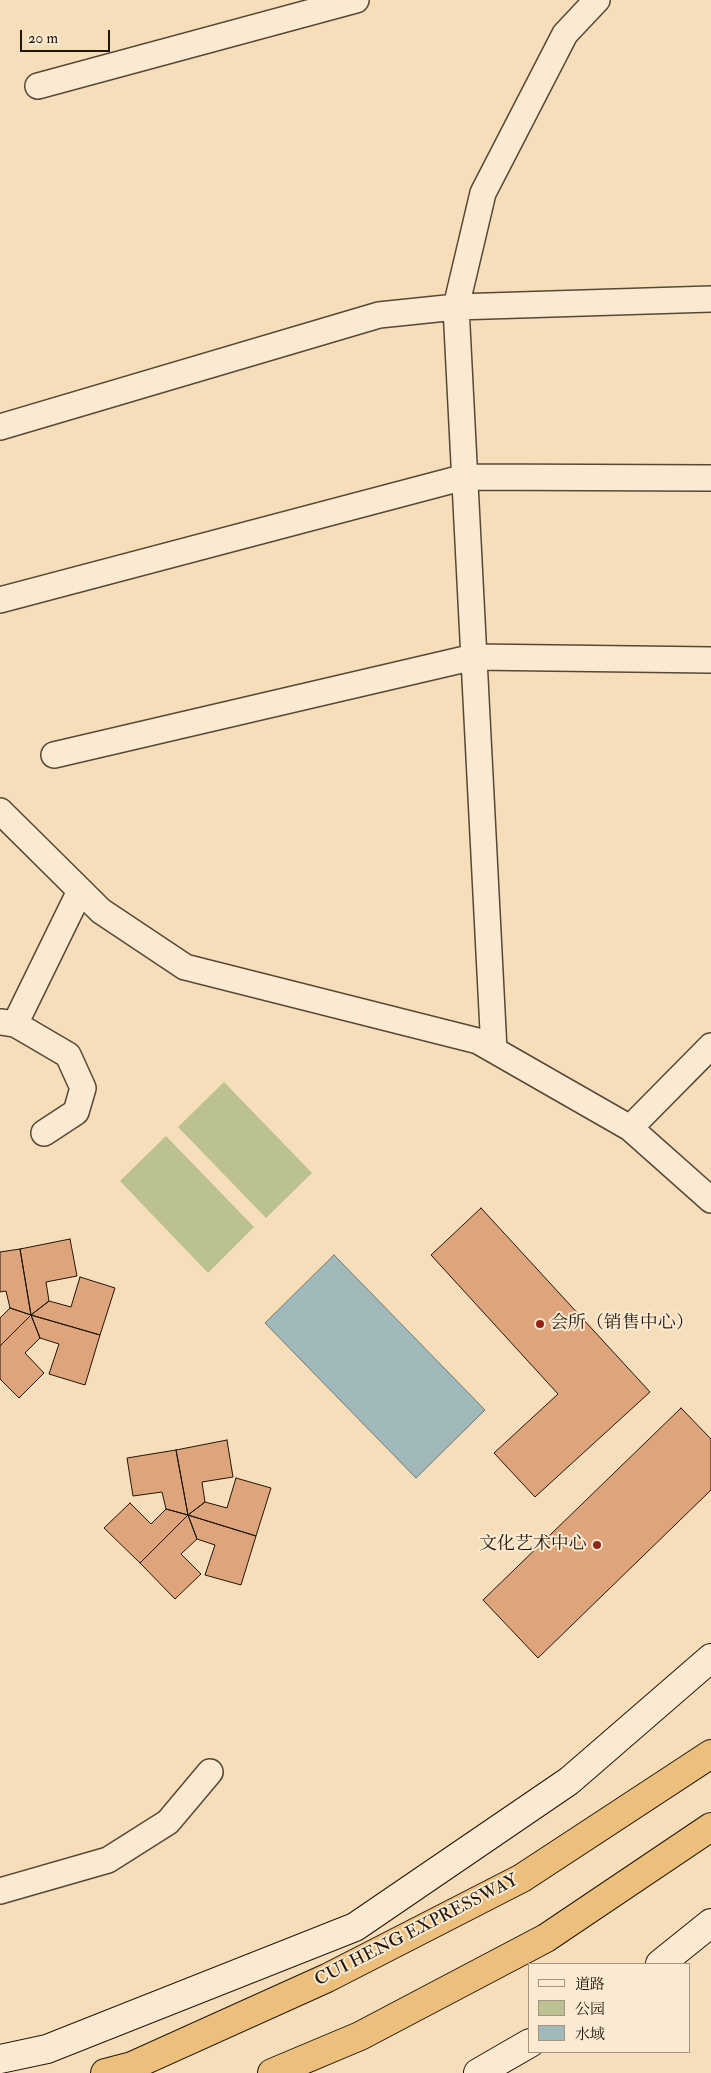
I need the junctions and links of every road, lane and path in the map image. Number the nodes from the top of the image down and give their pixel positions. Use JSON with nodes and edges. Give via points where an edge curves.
{"nodes":[{"id":1,"x":356,"y":0,"type":"edge"},
{"id":2,"x":597,"y":0,"type":"edge"},
{"id":3,"x":38,"y":86,"type":"dead end"},
{"id":4,"x":711,"y":299,"type":"edge"},
{"id":5,"x":456,"y":307,"type":"junction"},
{"id":6,"x":0,"y":427,"type":"edge"},
{"id":7,"x":465,"y":477,"type":"junction"},
{"id":8,"x":711,"y":478,"type":"edge"},
{"id":9,"x":0,"y":600,"type":"edge"},
{"id":10,"x":474,"y":657,"type":"junction"},
{"id":11,"x":711,"y":660,"type":"edge"},
{"id":12,"x":54,"y":755,"type":"dead end"},
{"id":13,"x":0,"y":811,"type":"edge"},
{"id":14,"x":80,"y":891,"type":"junction"},
{"id":15,"x":7,"y":1023,"type":"edge"},
{"id":16,"x":711,"y":1046,"type":"edge"},
{"id":17,"x":494,"y":1050,"type":"junction"},
{"id":18,"x":630,"y":1128,"type":"junction"},
{"id":19,"x":44,"y":1133,"type":"dead end"},
{"id":20,"x":711,"y":1200,"type":"edge"},
{"id":21,"x":711,"y":1658,"type":"edge"},
{"id":22,"x":711,"y":1754,"type":"edge"},
{"id":23,"x":210,"y":1772,"type":"dead end"},
{"id":24,"x":711,"y":1827,"type":"edge"},
{"id":25,"x":0,"y":1891,"type":"edge"},
{"id":26,"x":711,"y":1923,"type":"edge"},
{"id":27,"x":661,"y":1963,"type":"edge"},
{"id":28,"x":528,"y":2044,"type":"edge"},
{"id":29,"x":0,"y":2059,"type":"edge"},
{"id":30,"x":105,"y":2073,"type":"edge"},
{"id":31,"x":272,"y":2073,"type":"edge"},
{"id":32,"x":478,"y":2073,"type":"edge"}],
"edges":[{"from":1,"to":3,"type":"street"},
{"from":2,"to":5,"type":"street","via":[[565,34],[483,193]]},
{"from":4,"to":5,"type":"street"},
{"from":5,"to":6,"type":"street","via":[[379,315]]},
{"from":5,"to":7,"type":"street"},
{"from":7,"to":8,"type":"street"},
{"from":7,"to":9,"type":"street"},
{"from":7,"to":10,"type":"street"},
{"from":10,"to":11,"type":"street"},
{"from":10,"to":12,"type":"street"},
{"from":10,"to":17,"type":"street"},
{"from":13,"to":14,"type":"street"},
{"from":14,"to":15,"type":"street"},
{"from":14,"to":17,"type":"street","via":[[100,911],[185,967],[478,1041]]},
{"from":15,"to":19,"type":"street","via":[[68,1055],[83,1088],[76,1112]]},
{"from":16,"to":18,"type":"street"},
{"from":17,"to":18,"type":"street"},
{"from":18,"to":20,"type":"street"},
{"from":21,"to":29,"type":"street","via":[[569,1781],[355,1927],[47,2049]]},
{"from":22,"to":30,"type":"highway","name":"CUI HENG EXPRESSWAY","via":[[522,1878],[328,1978],[132,2066]]},
{"from":23,"to":25,"type":"street","via":[[168,1822],[108,1860]]},
{"from":24,"to":31,"type":"highway","via":[[546,1938],[360,2036]]},
{"from":26,"to":27,"type":"street"},
{"from":28,"to":32,"type":"street"}]}
